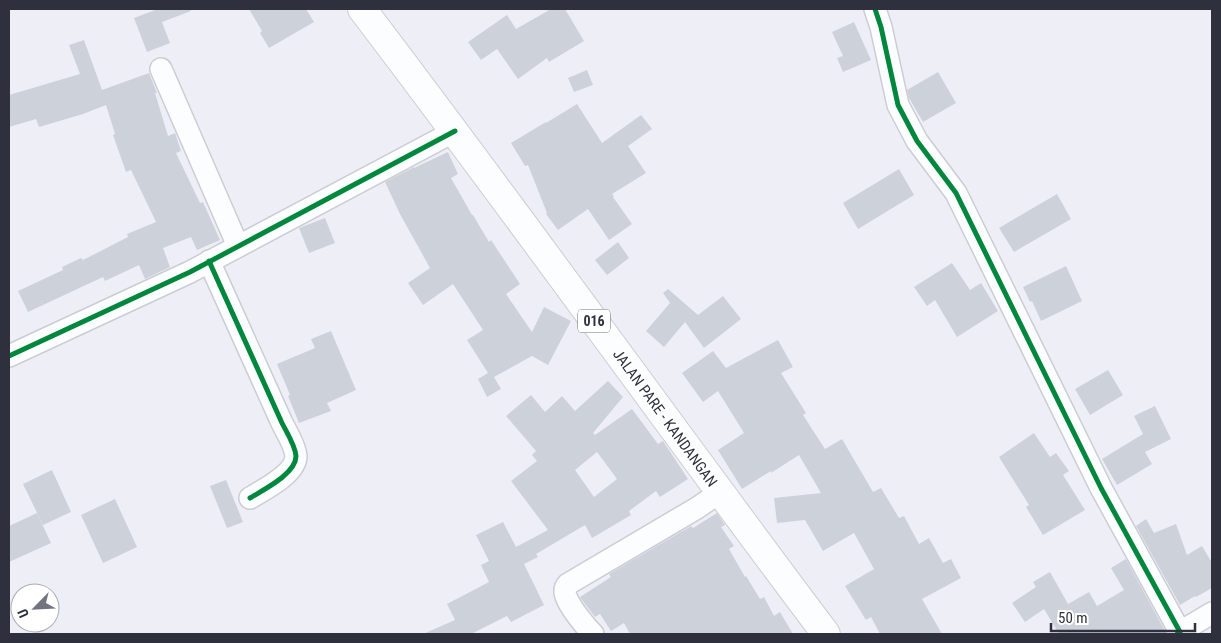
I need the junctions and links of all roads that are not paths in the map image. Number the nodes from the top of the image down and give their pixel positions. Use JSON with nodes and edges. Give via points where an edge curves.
{"nodes":[{"id":1,"x":362,"y":9,"type":"edge"},
{"id":2,"x":875,"y":9,"type":"edge"},
{"id":3,"x":161,"y":69,"type":"dead end"},
{"id":4,"x":455,"y":131,"type":"junction"},
{"id":5,"x":238,"y":246,"type":"junction"},
{"id":6,"x":209,"y":261,"type":"junction"},
{"id":7,"x":9,"y":356,"type":"edge"},
{"id":8,"x":720,"y":492,"type":"junction"},
{"id":9,"x":250,"y":498,"type":"dead end"},
{"id":10,"x":1212,"y":613,"type":"edge"},
{"id":11,"x":1178,"y":633,"type":"edge"},
{"id":12,"x":593,"y":634,"type":"edge"},
{"id":13,"x":826,"y":634,"type":"edge"}],
"edges":[{"from":1,"to":4,"type":"main road","name":"JALAN PARE - KANDANGAN","number":"016"},
{"from":2,"to":11,"type":"street","via":[[898,105],[917,141],[956,193],[1101,488]]},
{"from":3,"to":5,"type":"street"},
{"from":4,"to":5,"type":"street"},
{"from":4,"to":8,"type":"main road","name":"JALAN PARE - KANDANGAN","number":"016"},
{"from":5,"to":6,"type":"street"},
{"from":6,"to":7,"type":"street"},
{"from":6,"to":9,"type":"street","via":[[296,454],[289,471]]},
{"from":8,"to":12,"type":"street","via":[[568,584],[566,596]]},
{"from":8,"to":13,"type":"main road","name":"JALAN PARE - KANDANGAN","number":"016"},
{"from":10,"to":11,"type":"street"}]}
